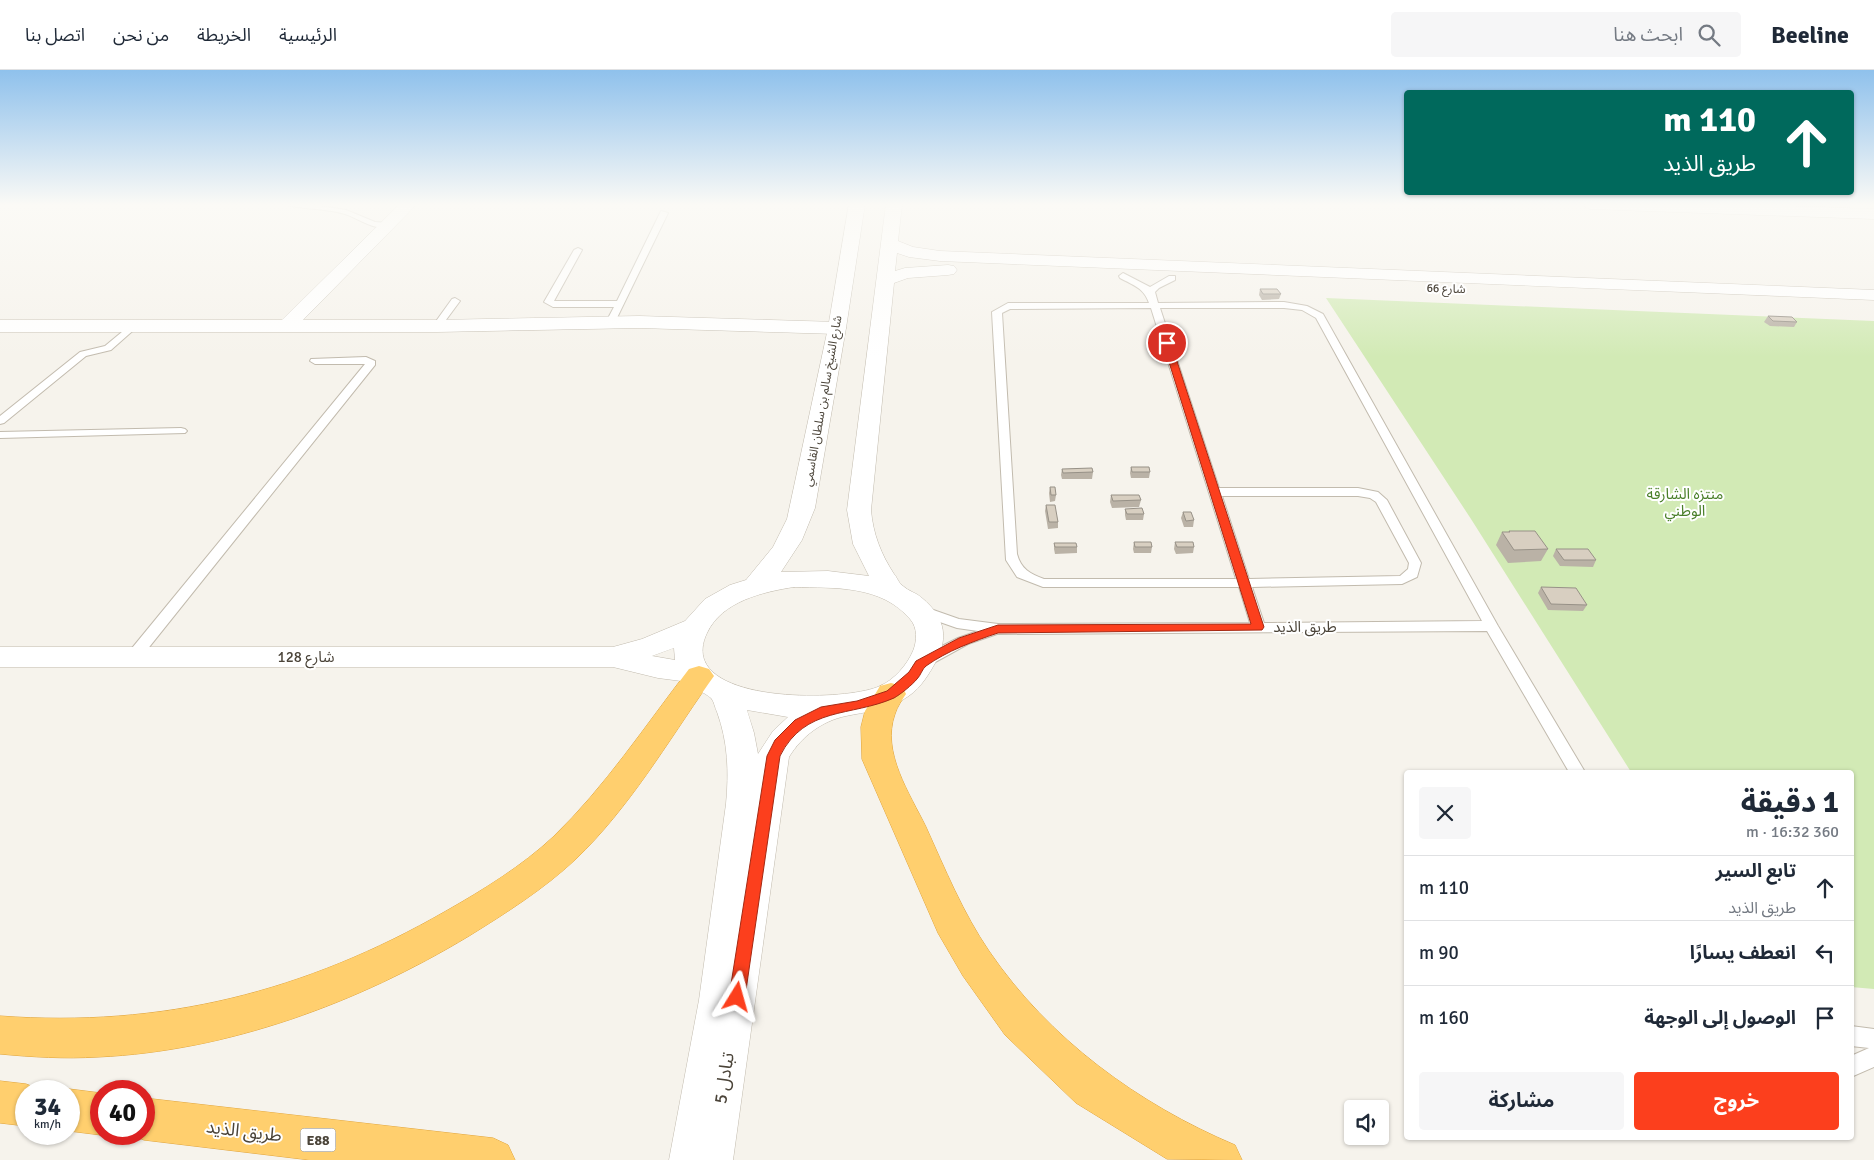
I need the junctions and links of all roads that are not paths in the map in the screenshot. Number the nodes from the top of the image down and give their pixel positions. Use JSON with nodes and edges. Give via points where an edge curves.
{"nodes":[{"id":1,"x":358,"y":255,"type":"edge"},
{"id":2,"x":575,"y":255,"type":"edge"},
{"id":3,"x":644,"y":255,"type":"edge"},
{"id":4,"x":848,"y":255,"type":"edge"},
{"id":5,"x":889,"y":255,"type":"edge"},
{"id":6,"x":924,"y":255,"type":"edge"},
{"id":7,"x":988,"y":258,"type":"junction"},
{"id":8,"x":955,"y":270,"type":"junction"},
{"id":9,"x":1123,"y":276,"type":"junction"},
{"id":10,"x":1172,"y":278,"type":"junction"},
{"id":11,"x":1523,"y":279,"type":"junction"},
{"id":12,"x":886,"y":280,"type":"junction"},
{"id":13,"x":1618,"y":284,"type":"junction"},
{"id":14,"x":1150,"y":292,"type":"junction"},
{"id":15,"x":1538,"y":292,"type":"junction"},
{"id":16,"x":1874,"y":295,"type":"edge"},
{"id":17,"x":454,"y":302,"type":"dead end"},
{"id":18,"x":620,"y":304,"type":"junction"},
{"id":19,"x":1155,"y":306,"type":"junction"},
{"id":20,"x":611,"y":322,"type":"junction"},
{"id":21,"x":134,"y":325,"type":"junction"},
{"id":22,"x":287,"y":326,"type":"junction"},
{"id":23,"x":437,"y":326,"type":"junction"},
{"id":24,"x":837,"y":328,"type":"junction"},
{"id":25,"x":5,"y":329,"type":"edge"},
{"id":26,"x":315,"y":361,"type":"dead end"},
{"id":27,"x":0,"y":421,"type":"edge"},
{"id":28,"x":180,"y":431,"type":"dead end"},
{"id":29,"x":0,"y":435,"type":"edge"},
{"id":30,"x":1215,"y":492,"type":"junction"},
{"id":31,"x":1244,"y":583,"type":"junction"},
{"id":32,"x":756,"y":585,"type":"junction"},
{"id":33,"x":893,"y":592,"type":"junction"},
{"id":34,"x":920,"y":610,"type":"junction"},
{"id":35,"x":1491,"y":626,"type":"junction"},
{"id":36,"x":1258,"y":627,"type":"junction"},
{"id":37,"x":694,"y":628,"type":"junction"},
{"id":38,"x":998,"y":629,"type":"junction"},
{"id":39,"x":0,"y":657,"type":"edge"},
{"id":40,"x":133,"y":657,"type":"junction"},
{"id":41,"x":613,"y":657,"type":"junction"},
{"id":42,"x":920,"y":664,"type":"junction"},
{"id":43,"x":706,"y":680,"type":"junction"},
{"id":44,"x":891,"y":694,"type":"junction"},
{"id":45,"x":840,"y":706,"type":"junction"},
{"id":46,"x":1576,"y":770,"type":"edge"},
{"id":47,"x":728,"y":998,"type":"junction"},
{"id":48,"x":0,"y":1035,"type":"edge"},
{"id":49,"x":1854,"y":1036,"type":"edge"},
{"id":50,"x":1874,"y":1039,"type":"edge"},
{"id":51,"x":1874,"y":1056,"type":"edge"},
{"id":52,"x":1854,"y":1066,"type":"edge"},
{"id":53,"x":0,"y":1102,"type":"edge"},
{"id":54,"x":15,"y":1104,"type":"edge"},
{"id":55,"x":155,"y":1120,"type":"edge"},
{"id":56,"x":493,"y":1160,"type":"edge"},
{"id":57,"x":691,"y":1160,"type":"edge"},
{"id":58,"x":711,"y":1160,"type":"edge"},
{"id":59,"x":1220,"y":1160,"type":"edge"}],
"edges":[{"from":1,"to":22,"type":"street"},
{"from":2,"to":18,"type":"lane","via":[[549,302]]},
{"from":3,"to":18,"type":"lane"},
{"from":4,"to":24,"type":"street","name":"شارع الشيخ سالم بن سلطان القاسمي"},
{"from":5,"to":12,"type":"street"},
{"from":6,"to":7,"type":"street","name":"شارع 66"},
{"from":7,"to":8,"type":"street","via":[[959,258],[945,263]]},
{"from":7,"to":11,"type":"street","name":"شارع 66"},
{"from":8,"to":9,"type":"street","name":"شارع 66"},
{"from":8,"to":12,"type":"street","name":"شارع 66","via":[[917,271]]},
{"from":9,"to":10,"type":"street","name":"شارع 66"},
{"from":9,"to":14,"type":"lane"},
{"from":10,"to":14,"type":"lane"},
{"from":10,"to":15,"type":"street","name":"شارع 66"},
{"from":11,"to":13,"type":"street","name":"شارع 66"},
{"from":11,"to":15,"type":"street","via":[[1545,283],[1551,288]]},
{"from":12,"to":33,"type":"street","via":[[860,519],[865,545]]},
{"from":13,"to":15,"type":"street","name":"شارع 66"},
{"from":13,"to":16,"type":"street","name":"شارع 66"},
{"from":14,"to":19,"type":"lane"},
{"from":17,"to":23,"type":"lane"},
{"from":18,"to":20,"type":"lane"},
{"from":19,"to":30,"type":"lane"},
{"from":19,"to":31,"type":"lane","via":[[1016,306],[997,312],[1012,563],[1018,572],[1043,583]]},
{"from":19,"to":35,"type":"lane","via":[[1284,305],[1304,308],[1320,316]]},
{"from":20,"to":23,"type":"street"},
{"from":20,"to":24,"type":"street"},
{"from":21,"to":22,"type":"street"},
{"from":21,"to":25,"type":"street"},
{"from":21,"to":27,"type":"lane","via":[[108,348],[84,354]]},
{"from":22,"to":23,"type":"street"},
{"from":24,"to":32,"type":"street","name":"شارع الشيخ سالم بن سلطان القاسمي","via":[[798,526],[789,545]]},
{"from":26,"to":40,"type":"lane","via":[[366,360],[371,363]]},
{"from":28,"to":29,"type":"lane"},
{"from":30,"to":31,"type":"lane"},
{"from":30,"to":31,"type":"lane","via":[[1358,492],[1374,495],[1384,505],[1415,564],[1411,576],[1402,580]]},
{"from":31,"to":36,"type":"lane"},
{"from":32,"to":33,"type":"street","via":[[794,579],[829,580]]},
{"from":32,"to":37,"type":"street","via":[[724,599]]},
{"from":33,"to":34,"type":"street"},
{"from":34,"to":38,"type":"lane","name":"طريق الذيد","via":[[957,623]]},
{"from":34,"to":42,"type":"street","via":[[930,631],[930,642]]},
{"from":35,"to":36,"type":"lane","name":"طريق الذيد"},
{"from":35,"to":46,"type":"lane"},
{"from":36,"to":38,"type":"lane","name":"طريق الذيد"},
{"from":37,"to":41,"type":"street","name":"شارع 128","via":[[650,647]]},
{"from":37,"to":43,"type":"street","via":[[688,650],[689,660]]},
{"from":38,"to":42,"type":"lane","name":"طريق الذيد","via":[[963,641]]},
{"from":39,"to":40,"type":"street","name":"شارع 128"},
{"from":40,"to":41,"type":"street","name":"شارع 128"},
{"from":41,"to":43,"type":"street","name":"شارع 128"},
{"from":42,"to":44,"type":"street","via":[[914,675]]},
{"from":43,"to":45,"type":"street","name":"شارع 128","via":[[755,702]]},
{"from":43,"to":47,"type":"street","via":[[734,713],[741,736],[745,779]]},
{"from":43,"to":48,"type":"highway","via":[[608,799],[563,848],[506,894],[437,937],[362,974],[279,1005],[195,1026],[112,1037]]},
{"from":44,"to":45,"type":"street","via":[[858,705]]},
{"from":44,"to":59,"type":"highway","via":[[880,712],[876,727],[878,759],[951,921],[976,964],[1018,1022],[1091,1088],[1182,1144]]},
{"from":45,"to":47,"type":"street","via":[[800,723],[773,756]]},
{"from":47,"to":57,"type":"street","name":"تبادل 5"},
{"from":47,"to":58,"type":"street","name":"تبادل 5"},
{"from":49,"to":50,"type":"lane"},
{"from":51,"to":52,"type":"lane"},
{"from":53,"to":54,"type":"highway"},
{"from":55,"to":56,"type":"highway","name":"طريق الذيد","number":"E88"}]}
